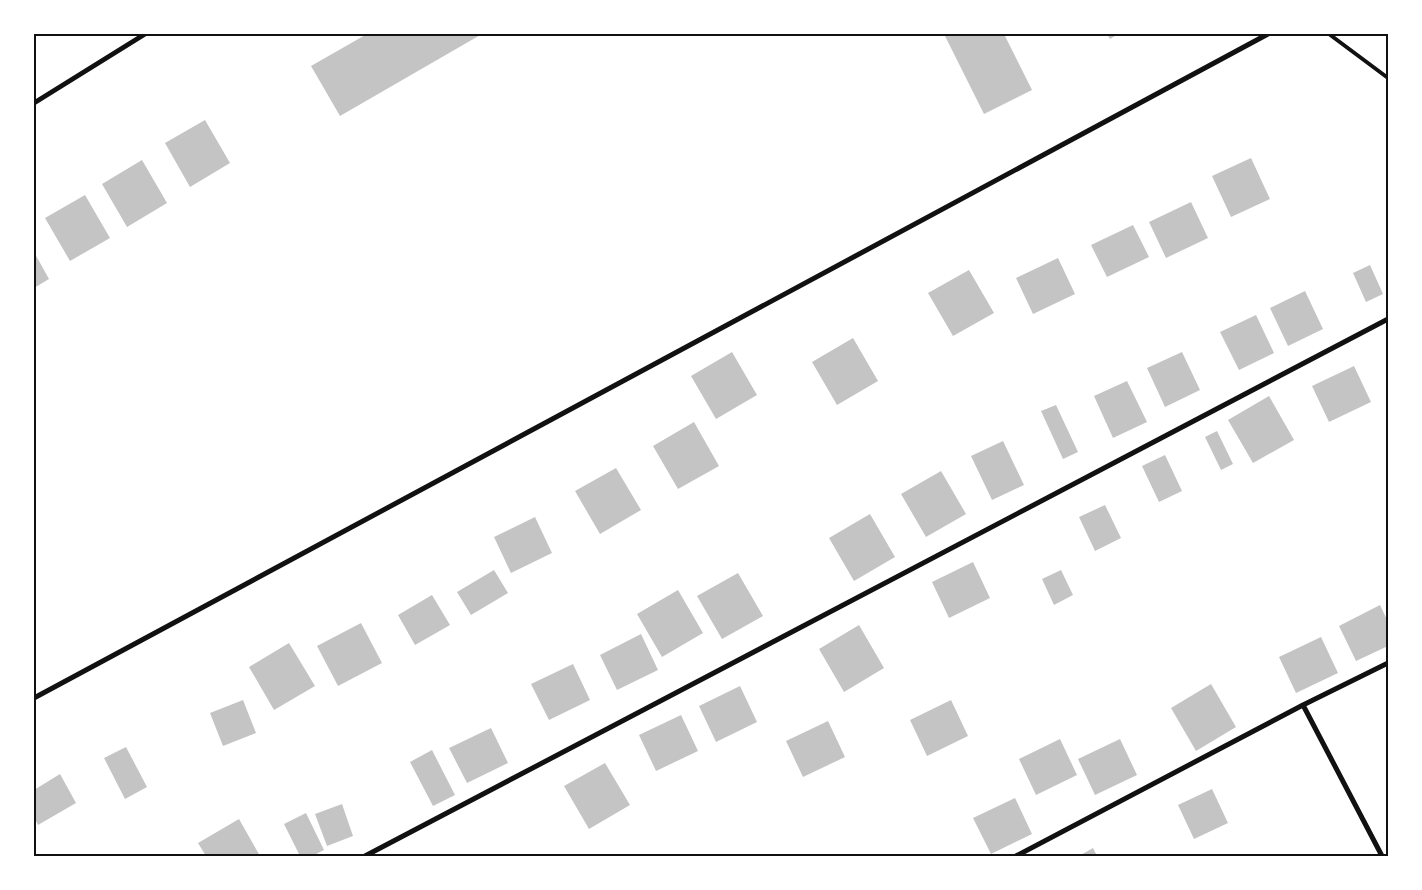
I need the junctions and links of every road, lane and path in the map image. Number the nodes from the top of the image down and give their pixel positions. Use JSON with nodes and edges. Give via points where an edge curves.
{"nodes":[{"id":1,"x":145,"y":34,"type":"edge"},
{"id":2,"x":1268,"y":34,"type":"edge"},
{"id":3,"x":1328,"y":34,"type":"edge"},
{"id":4,"x":1388,"y":78,"type":"edge"},
{"id":5,"x":34,"y":103,"type":"edge"},
{"id":6,"x":1388,"y":319,"type":"edge"},
{"id":7,"x":1388,"y":663,"type":"edge"},
{"id":8,"x":34,"y":698,"type":"edge"},
{"id":9,"x":1303,"y":705,"type":"junction"},
{"id":10,"x":365,"y":856,"type":"edge"},
{"id":11,"x":1017,"y":856,"type":"edge"},
{"id":12,"x":1382,"y":856,"type":"edge"}],
"edges":[{"from":1,"to":5,"type":"street"},
{"from":2,"to":8,"type":"street"},
{"from":3,"to":4,"type":"lane"},
{"from":6,"to":10,"type":"street"},
{"from":7,"to":9,"type":"street"},
{"from":9,"to":11,"type":"street"},
{"from":9,"to":12,"type":"street"}]}
